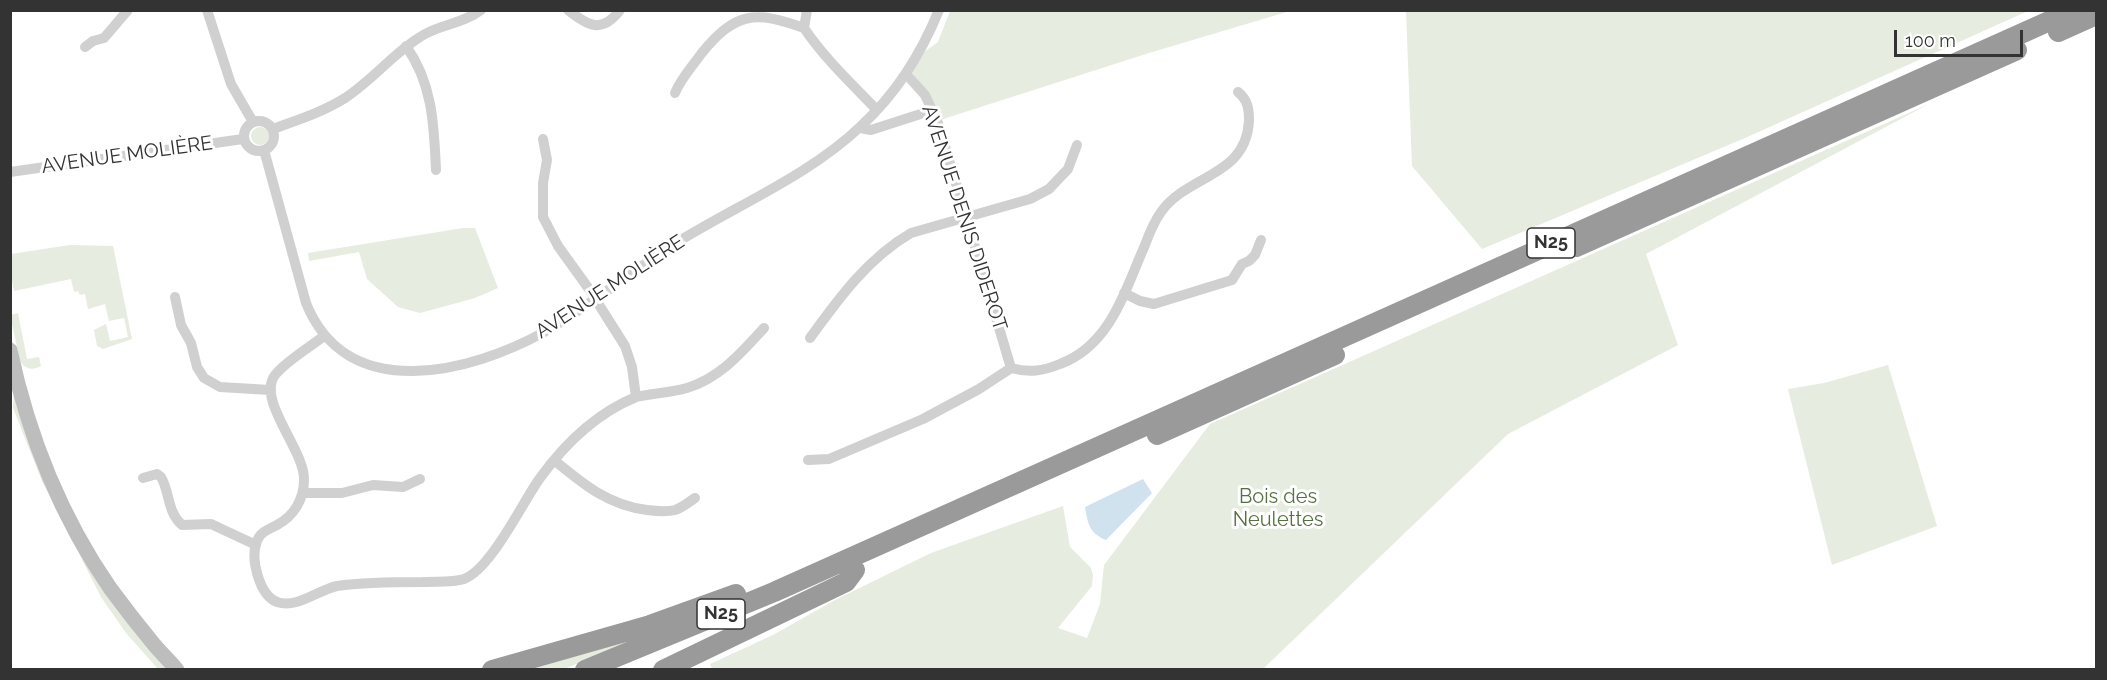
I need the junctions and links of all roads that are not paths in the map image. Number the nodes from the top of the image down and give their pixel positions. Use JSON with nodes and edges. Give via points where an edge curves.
{"nodes":[{"id":1,"x":128,"y":10,"type":"edge"},
{"id":2,"x":207,"y":10,"type":"edge"},
{"id":3,"x":481,"y":10,"type":"edge"},
{"id":4,"x":568,"y":10,"type":"edge"},
{"id":5,"x":620,"y":10,"type":"edge"},
{"id":6,"x":807,"y":10,"type":"edge"},
{"id":7,"x":939,"y":10,"type":"edge"},
{"id":8,"x":2074,"y":10,"type":"edge"},
{"id":9,"x":2097,"y":15,"type":"edge"},
{"id":10,"x":804,"y":28,"type":"junction"},
{"id":11,"x":406,"y":46,"type":"junction"},
{"id":12,"x":85,"y":47,"type":"dead end"},
{"id":13,"x":906,"y":74,"type":"junction"},
{"id":14,"x":1238,"y":92,"type":"dead end"},
{"id":15,"x":675,"y":93,"type":"dead end"},
{"id":16,"x":878,"y":110,"type":"junction"},
{"id":17,"x":933,"y":110,"type":"junction"},
{"id":18,"x":252,"y":122,"type":"junction"},
{"id":19,"x":860,"y":128,"type":"junction"},
{"id":20,"x":273,"y":129,"type":"junction"},
{"id":21,"x":543,"y":139,"type":"dead end"},
{"id":22,"x":243,"y":140,"type":"junction"},
{"id":23,"x":1077,"y":145,"type":"dead end"},
{"id":24,"x":264,"y":150,"type":"junction"},
{"id":25,"x":436,"y":170,"type":"dead end"},
{"id":26,"x":10,"y":172,"type":"edge"},
{"id":27,"x":965,"y":217,"type":"junction"},
{"id":28,"x":1261,"y":240,"type":"dead end"},
{"id":29,"x":1124,"y":293,"type":"junction"},
{"id":30,"x":175,"y":297,"type":"dead end"},
{"id":31,"x":595,"y":299,"type":"junction"},
{"id":32,"x":764,"y":328,"type":"dead end"},
{"id":33,"x":324,"y":336,"type":"junction"},
{"id":34,"x":810,"y":338,"type":"dead end"},
{"id":35,"x":10,"y":350,"type":"edge"},
{"id":36,"x":1011,"y":368,"type":"junction"},
{"id":37,"x":270,"y":390,"type":"junction"},
{"id":38,"x":636,"y":397,"type":"junction"},
{"id":39,"x":554,"y":460,"type":"junction"},
{"id":40,"x":808,"y":460,"type":"dead end"},
{"id":41,"x":142,"y":478,"type":"dead end"},
{"id":42,"x":420,"y":480,"type":"dead end"},
{"id":43,"x":303,"y":494,"type":"junction"},
{"id":44,"x":695,"y":498,"type":"dead end"},
{"id":45,"x":256,"y":545,"type":"junction"},
{"id":46,"x":856,"y":562,"type":"junction"},
{"id":47,"x":176,"y":668,"type":"edge"},
{"id":48,"x":492,"y":669,"type":"edge"},
{"id":49,"x":585,"y":669,"type":"edge"},
{"id":50,"x":619,"y":669,"type":"edge"},
{"id":51,"x":663,"y":669,"type":"edge"}],
"edges":[{"from":1,"to":12,"type":"street","via":[[104,38]]},
{"from":2,"to":18,"type":"street","via":[[231,84]]},
{"from":3,"to":11,"type":"street"},
{"from":4,"to":5,"type":"street","via":[[579,20],[595,25],[608,22]]},
{"from":6,"to":10,"type":"street"},
{"from":7,"to":13,"type":"street","name":"AVENUE MOLIÈRE"},
{"from":8,"to":46,"type":"highway","number":"N25"},
{"from":9,"to":46,"type":"highway","number":"N25"},
{"from":10,"to":15,"type":"street","via":[[768,17],[735,22],[714,39],[679,82]]},
{"from":10,"to":16,"type":"street","via":[[832,66]]},
{"from":11,"to":20,"type":"street","via":[[345,98]]},
{"from":11,"to":25,"type":"street","via":[[430,97]]},
{"from":13,"to":16,"type":"street","name":"AVENUE MOLIÈRE"},
{"from":13,"to":17,"type":"street","name":"AVENUE DENIS DIDEROT"},
{"from":14,"to":29,"type":"street","via":[[1247,102],[1249,116],[1241,148],[1227,166],[1184,189],[1163,208]]},
{"from":16,"to":19,"type":"street","name":"AVENUE MOLIÈRE"},
{"from":17,"to":19,"type":"street","via":[[871,130]]},
{"from":17,"to":27,"type":"street","name":"AVENUE DENIS DIDEROT"},
{"from":18,"to":20,"type":"street","via":[[263,122]]},
{"from":18,"to":22,"type":"street"},
{"from":19,"to":31,"type":"street","name":"AVENUE MOLIÈRE","via":[[834,150],[679,241]]},
{"from":20,"to":24,"type":"street","via":[[271,146]]},
{"from":21,"to":31,"type":"street","via":[[547,160],[543,217]]},
{"from":22,"to":24,"type":"street","via":[[251,149]]},
{"from":22,"to":26,"type":"street","name":"AVENUE MOLIÈRE"},
{"from":23,"to":27,"type":"street","via":[[1068,169],[1049,189],[1030,199]]},
{"from":24,"to":33,"type":"street","name":"AVENUE MOLIÈRE","via":[[306,303]]},
{"from":27,"to":34,"type":"street","via":[[911,233],[894,243],[835,303]]},
{"from":27,"to":36,"type":"street","name":"AVENUE DENIS DIDEROT"},
{"from":28,"to":29,"type":"street","via":[[1256,255],[1242,264],[1232,280],[1154,304]]},
{"from":29,"to":36,"type":"street","via":[[1110,323],[1084,351],[1039,371]]},
{"from":30,"to":37,"type":"street","via":[[181,326],[204,378],[220,387]]},
{"from":31,"to":33,"type":"street","name":"AVENUE MOLIÈRE","via":[[546,331],[507,350],[419,371],[389,371],[367,365]]},
{"from":31,"to":38,"type":"street","via":[[625,346]]},
{"from":32,"to":38,"type":"street","via":[[725,368],[703,381]]},
{"from":33,"to":37,"type":"street","via":[[278,371]]},
{"from":35,"to":47,"type":"main road","via":[[36,442],[68,517],[110,587]]},
{"from":36,"to":40,"type":"street","via":[[923,419],[829,459]]},
{"from":37,"to":43,"type":"street","via":[[303,467]]},
{"from":38,"to":39,"type":"street","via":[[608,412]]},
{"from":39,"to":44,"type":"street","via":[[595,492],[630,507],[675,510]]},
{"from":39,"to":45,"type":"street","via":[[488,560],[466,578],[335,587],[285,604],[273,600],[262,587]]},
{"from":41,"to":45,"type":"street","via":[[157,474],[161,477],[182,525],[214,525]]},
{"from":42,"to":43,"type":"street","via":[[404,487],[373,486],[342,493]]},
{"from":43,"to":45,"type":"street","via":[[287,519],[261,535]]},
{"from":46,"to":48,"type":"highway","via":[[840,553],[659,621]]},
{"from":46,"to":49,"type":"highway","number":"N25"},
{"from":46,"to":50,"type":"highway","number":"N25"},
{"from":46,"to":51,"type":"highway","via":[[846,582]]}]}
